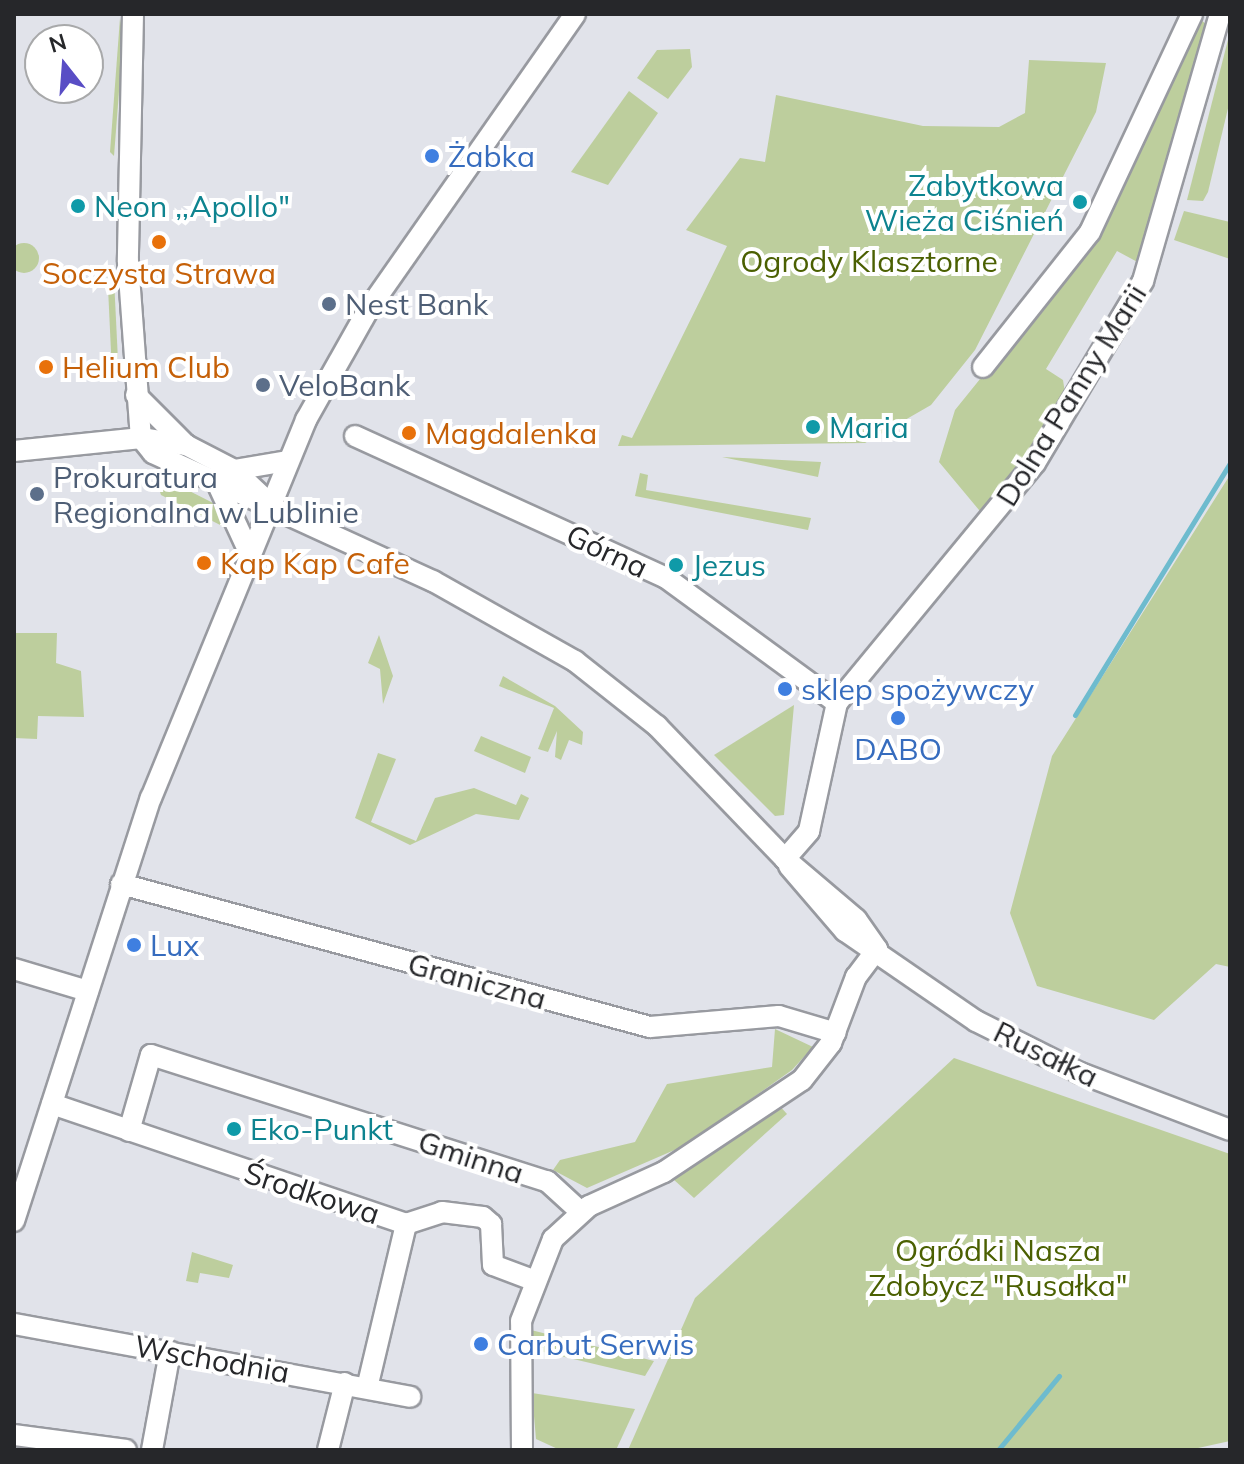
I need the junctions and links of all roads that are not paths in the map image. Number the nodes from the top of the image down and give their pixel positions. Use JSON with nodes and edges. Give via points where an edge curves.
{"nodes":[{"id":1,"x":133,"y":14,"type":"edge"},
{"id":2,"x":575,"y":14,"type":"edge"},
{"id":3,"x":1192,"y":14,"type":"edge"},
{"id":4,"x":1220,"y":14,"type":"edge"},
{"id":5,"x":983,"y":367,"type":"dead end"},
{"id":6,"x":136,"y":395,"type":"junction"},
{"id":7,"x":355,"y":436,"type":"dead end"},
{"id":8,"x":141,"y":438,"type":"junction"},
{"id":9,"x":186,"y":445,"type":"junction"},
{"id":10,"x":14,"y":451,"type":"edge"},
{"id":11,"x":287,"y":461,"type":"junction"},
{"id":12,"x":234,"y":470,"type":"junction"},
{"id":13,"x":219,"y":487,"type":"junction"},
{"id":14,"x":270,"y":504,"type":"junction"},
{"id":15,"x":250,"y":554,"type":"junction"},
{"id":16,"x":837,"y":703,"type":"junction"},
{"id":17,"x":785,"y":859,"type":"junction"},
{"id":18,"x":121,"y":884,"type":"junction"},
{"id":19,"x":877,"y":949,"type":"junction"},
{"id":20,"x":14,"y":969,"type":"edge"},
{"id":21,"x":88,"y":991,"type":"junction"},
{"id":22,"x":836,"y":1033,"type":"junction"},
{"id":23,"x":52,"y":1104,"type":"junction"},
{"id":24,"x":1230,"y":1130,"type":"edge"},
{"id":25,"x":129,"y":1131,"type":"junction"},
{"id":26,"x":581,"y":1212,"type":"junction"},
{"id":27,"x":14,"y":1221,"type":"edge"},
{"id":28,"x":406,"y":1224,"type":"junction"},
{"id":29,"x":533,"y":1280,"type":"junction"},
{"id":30,"x":14,"y":1324,"type":"edge"},
{"id":31,"x":170,"y":1352,"type":"junction"},
{"id":32,"x":345,"y":1383,"type":"junction"},
{"id":33,"x":367,"y":1388,"type":"junction"},
{"id":34,"x":410,"y":1397,"type":"dead end"},
{"id":35,"x":14,"y":1435,"type":"edge"},
{"id":36,"x":126,"y":1450,"type":"edge"},
{"id":37,"x":152,"y":1450,"type":"edge"},
{"id":38,"x":328,"y":1450,"type":"edge"},
{"id":39,"x":522,"y":1450,"type":"edge"}],
"edges":[{"from":1,"to":6,"type":"street","via":[[127,227]]},
{"from":2,"to":11,"type":"street","via":[[368,310]]},
{"from":3,"to":5,"type":"street","via":[[1090,232]]},
{"from":4,"to":16,"type":"street","name":"Dolna Panny Marii","via":[[1165,224],[1127,311],[1035,463]]},
{"from":6,"to":8,"type":"street"},
{"from":6,"to":9,"type":"street"},
{"from":7,"to":16,"type":"street","name":"Górna","via":[[665,577]]},
{"from":8,"to":9,"type":"street"},
{"from":8,"to":10,"type":"street"},
{"from":8,"to":13,"type":"street","via":[[169,466]]},
{"from":9,"to":12,"type":"street"},
{"from":11,"to":12,"type":"street"},
{"from":11,"to":14,"type":"street"},
{"from":12,"to":14,"type":"street"},
{"from":13,"to":14,"type":"street"},
{"from":13,"to":15,"type":"street"},
{"from":14,"to":15,"type":"street"},
{"from":14,"to":17,"type":"street","via":[[487,608],[575,661],[657,726]]},
{"from":15,"to":18,"type":"street"},
{"from":16,"to":17,"type":"street","name":"Dolna Panny Marii","via":[[809,831]]},
{"from":17,"to":19,"type":"street","via":[[808,894]]},
{"from":18,"to":21,"type":"street"},
{"from":18,"to":22,"type":"street","name":"Graniczna","via":[[650,1027],[779,1016]]},
{"from":19,"to":22,"type":"street","via":[[856,977]]},
{"from":19,"to":24,"type":"street","name":"Rusałka","via":[[1023,1047]]},
{"from":20,"to":21,"type":"street"},
{"from":21,"to":23,"type":"street"},
{"from":22,"to":26,"type":"street","via":[[802,1080],[772,1102],[664,1172]]},
{"from":23,"to":25,"type":"street","name":"Środkowa"},
{"from":23,"to":27,"type":"street"},
{"from":25,"to":26,"type":"street","name":"Gminna","via":[[151,1055],[547,1181]]},
{"from":25,"to":28,"type":"street","name":"Środkowa"},
{"from":26,"to":29,"type":"street","via":[[553,1239]]},
{"from":28,"to":29,"type":"street","name":"Środkowa","via":[[442,1212],[483,1217],[491,1224],[493,1265]]},
{"from":28,"to":33,"type":"street"},
{"from":29,"to":39,"type":"street","via":[[519,1342]]},
{"from":30,"to":31,"type":"street","name":"Wschodnia"},
{"from":31,"to":32,"type":"street","name":"Wschodnia"},
{"from":31,"to":37,"type":"street"},
{"from":32,"to":33,"type":"street","name":"Wschodnia"},
{"from":32,"to":38,"type":"street"},
{"from":33,"to":34,"type":"street","name":"Wschodnia"},
{"from":35,"to":36,"type":"street"}]}
